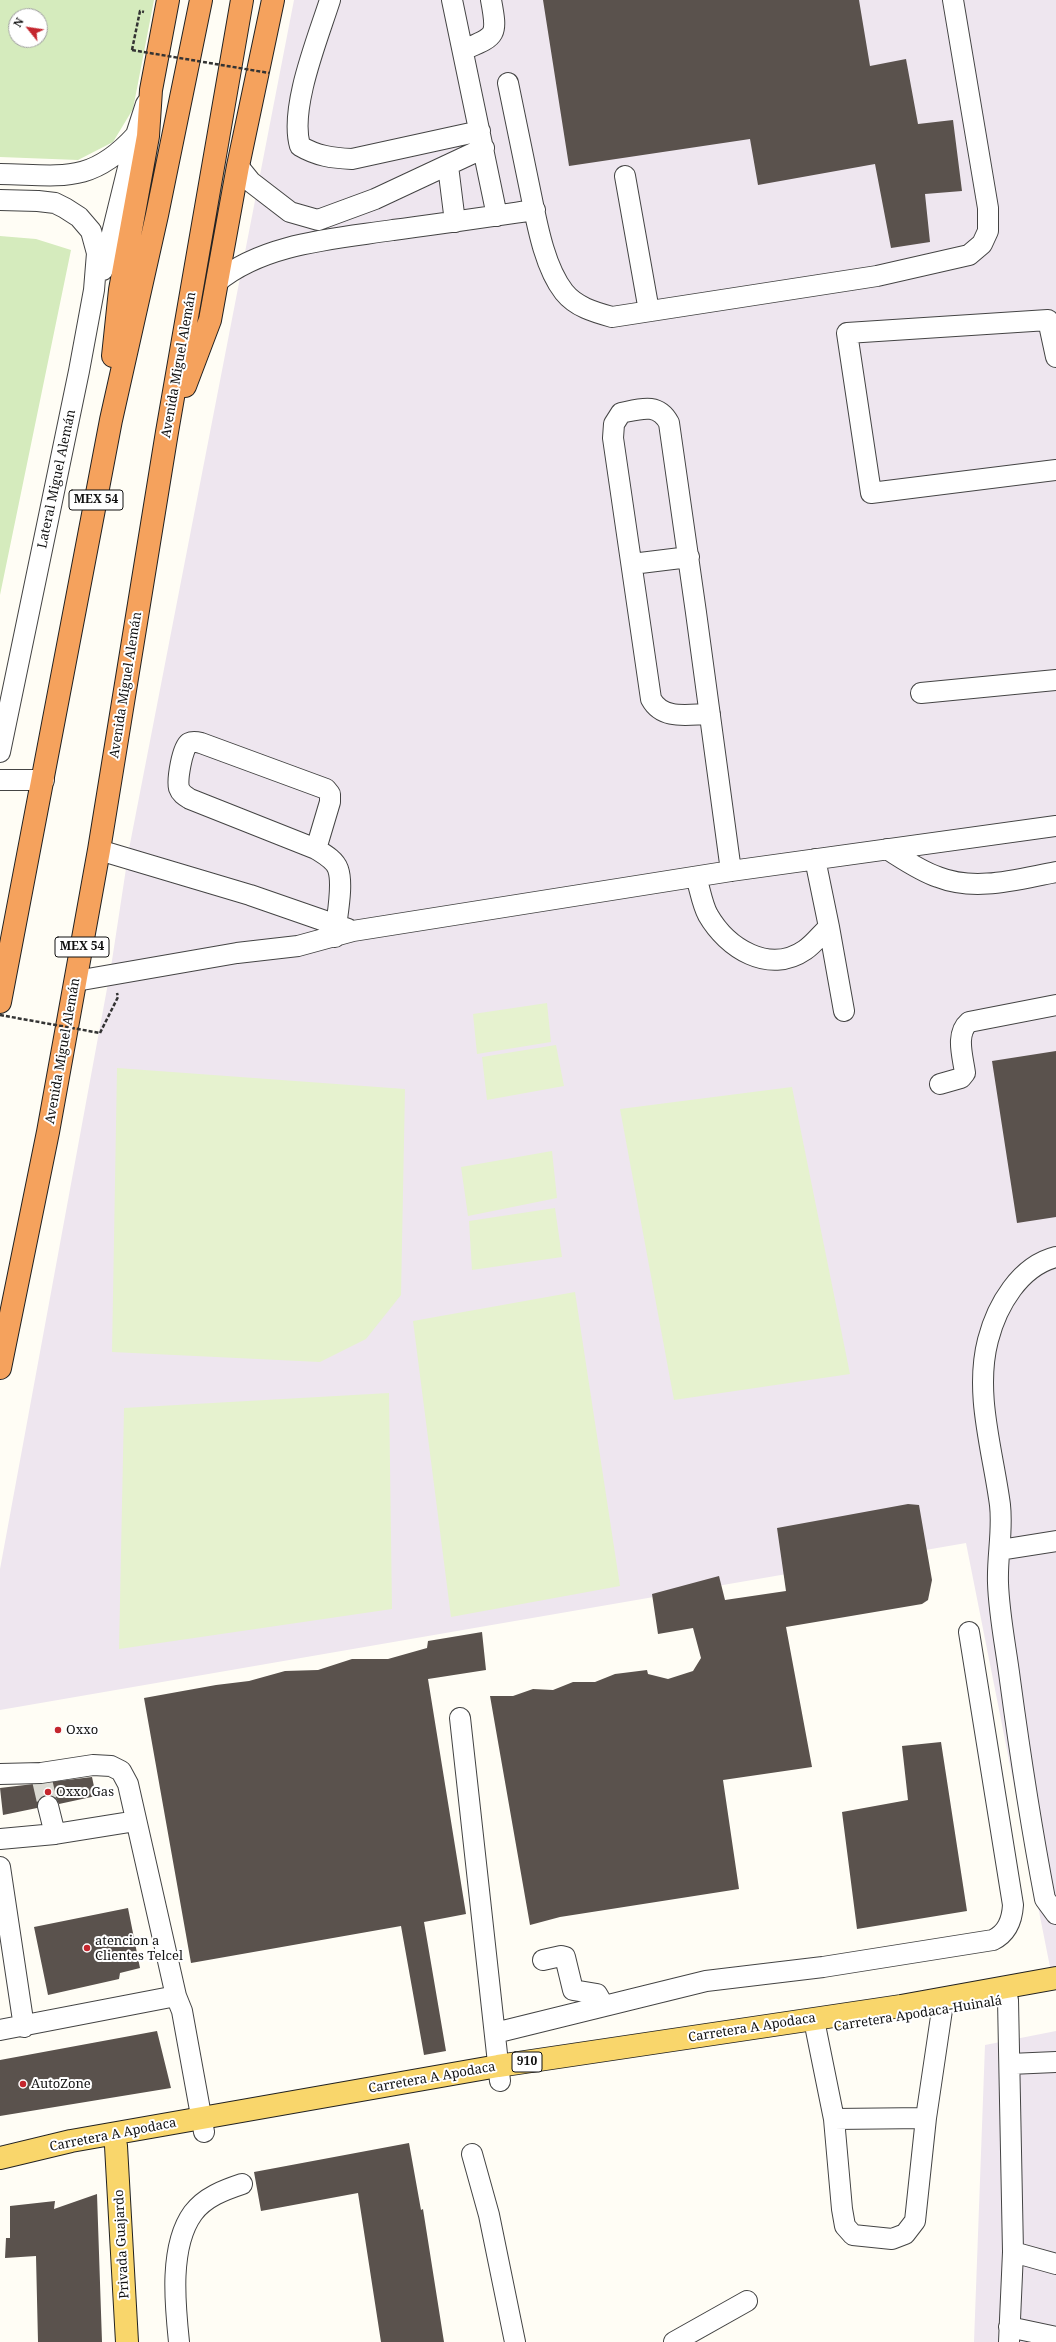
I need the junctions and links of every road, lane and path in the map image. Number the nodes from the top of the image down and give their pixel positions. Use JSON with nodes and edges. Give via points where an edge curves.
{"nodes":[{"id":1,"x":168,"y":0,"type":"edge"},
{"id":2,"x":201,"y":0,"type":"edge"},
{"id":3,"x":242,"y":0,"type":"edge"},
{"id":4,"x":273,"y":0,"type":"edge"},
{"id":5,"x":330,"y":0,"type":"edge"},
{"id":6,"x":452,"y":0,"type":"edge"},
{"id":7,"x":491,"y":0,"type":"edge"},
{"id":8,"x":953,"y":0,"type":"edge"},
{"id":9,"x":140,"y":11,"type":"dead end"},
{"id":10,"x":463,"y":50,"type":"junction"},
{"id":11,"x":270,"y":73,"type":"dead end"},
{"id":12,"x":508,"y":83,"type":"dead end"},
{"id":13,"x":151,"y":90,"type":"junction"},
{"id":14,"x":136,"y":135,"type":"junction"},
{"id":15,"x":482,"y":139,"type":"junction"},
{"id":16,"x":238,"y":166,"type":"junction"},
{"id":17,"x":448,"y":166,"type":"junction"},
{"id":18,"x":0,"y":174,"type":"edge"},
{"id":19,"x":625,"y":176,"type":"dead end"},
{"id":20,"x":0,"y":200,"type":"edge"},
{"id":21,"x":534,"y":210,"type":"junction"},
{"id":22,"x":497,"y":216,"type":"junction"},
{"id":23,"x":318,"y":220,"type":"junction"},
{"id":24,"x":455,"y":222,"type":"junction"},
{"id":25,"x":317,"y":241,"type":"junction"},
{"id":26,"x":217,"y":282,"type":"junction"},
{"id":27,"x":649,"y":311,"type":"junction"},
{"id":28,"x":1056,"y":357,"type":"edge"},
{"id":29,"x":79,"y":371,"type":"junction"},
{"id":30,"x":111,"y":420,"type":"junction"},
{"id":31,"x":167,"y":432,"type":"junction"},
{"id":32,"x":1056,"y":470,"type":"edge"},
{"id":33,"x":689,"y":556,"type":"junction"},
{"id":34,"x":632,"y":564,"type":"junction"},
{"id":35,"x":1056,"y":680,"type":"edge"},
{"id":36,"x":921,"y":693,"type":"dead end"},
{"id":37,"x":710,"y":714,"type":"junction"},
{"id":38,"x":0,"y":752,"type":"edge"},
{"id":39,"x":0,"y":780,"type":"edge"},
{"id":40,"x":44,"y":780,"type":"junction"},
{"id":41,"x":1056,"y":826,"type":"edge"},
{"id":42,"x":316,"y":849,"type":"junction"},
{"id":43,"x":886,"y":849,"type":"junction"},
{"id":44,"x":99,"y":850,"type":"junction"},
{"id":45,"x":815,"y":859,"type":"junction"},
{"id":46,"x":731,"y":871,"type":"junction"},
{"id":47,"x":1056,"y":872,"type":"edge"},
{"id":48,"x":696,"y":877,"type":"junction"},
{"id":49,"x":829,"y":927,"type":"junction"},
{"id":50,"x":342,"y":930,"type":"junction"},
{"id":51,"x":76,"y":981,"type":"junction"},
{"id":52,"x":118,"y":997,"type":"dead end"},
{"id":53,"x":0,"y":1002,"type":"edge"},
{"id":54,"x":1056,"y":1005,"type":"edge"},
{"id":55,"x":844,"y":1011,"type":"dead end"},
{"id":56,"x":0,"y":1015,"type":"edge"},
{"id":57,"x":940,"y":1084,"type":"dead end"},
{"id":58,"x":1056,"y":1257,"type":"edge"},
{"id":59,"x":0,"y":1368,"type":"edge"},
{"id":60,"x":1056,"y":1541,"type":"edge"},
{"id":61,"x":1000,"y":1550,"type":"junction"},
{"id":62,"x":969,"y":1632,"type":"dead end"},
{"id":63,"x":460,"y":1718,"type":"dead end"},
{"id":64,"x":0,"y":1774,"type":"edge"},
{"id":65,"x":48,"y":1806,"type":"tunnel mouth"},
{"id":66,"x":136,"y":1821,"type":"junction"},
{"id":67,"x":55,"y":1834,"type":"junction"},
{"id":68,"x":0,"y":1839,"type":"edge"},
{"id":69,"x":0,"y":1867,"type":"edge"},
{"id":70,"x":1056,"y":1914,"type":"edge"},
{"id":71,"x":543,"y":1960,"type":"dead end"},
{"id":72,"x":1056,"y":1978,"type":"edge"},
{"id":73,"x":1056,"y":1992,"type":"edge"},
{"id":74,"x":176,"y":1996,"type":"junction"},
{"id":75,"x":1008,"y":2000,"type":"junction"},
{"id":76,"x":604,"y":2006,"type":"junction"},
{"id":77,"x":942,"y":2010,"type":"junction"},
{"id":78,"x":24,"y":2026,"type":"junction"},
{"id":79,"x":0,"y":2030,"type":"edge"},
{"id":80,"x":816,"y":2030,"type":"junction"},
{"id":81,"x":495,"y":2033,"type":"junction"},
{"id":82,"x":1056,"y":2062,"type":"edge"},
{"id":83,"x":1010,"y":2064,"type":"junction"},
{"id":84,"x":499,"y":2073,"type":"junction"},
{"id":85,"x":926,"y":2118,"type":"junction"},
{"id":86,"x":834,"y":2119,"type":"junction"},
{"id":87,"x":203,"y":2125,"type":"junction"},
{"id":88,"x":116,"y":2146,"type":"junction"},
{"id":89,"x":472,"y":2154,"type":"dead end"},
{"id":90,"x":0,"y":2158,"type":"edge"},
{"id":91,"x":0,"y":2170,"type":"edge"},
{"id":92,"x":242,"y":2184,"type":"dead end"},
{"id":93,"x":1013,"y":2252,"type":"junction"},
{"id":94,"x":1056,"y":2264,"type":"edge"},
{"id":95,"x":747,"y":2300,"type":"dead end"},
{"id":96,"x":1009,"y":2335,"type":"edge"},
{"id":97,"x":1056,"y":2337,"type":"edge"},
{"id":98,"x":128,"y":2342,"type":"edge"},
{"id":99,"x":179,"y":2342,"type":"edge"},
{"id":100,"x":515,"y":2342,"type":"edge"},
{"id":101,"x":674,"y":2342,"type":"edge"}],
"edges":[{"from":1,"to":13,"type":"highway"},
{"from":2,"to":30,"type":"highway","number":"MEX 54","via":[[157,215]]},
{"from":3,"to":31,"type":"highway","name":"Avenida Miguel Alemán","number":"MEX 54"},
{"from":4,"to":16,"type":"highway"},
{"from":5,"to":15,"type":"street","via":[[298,108],[296,134],[300,146],[314,154],[352,159]]},
{"from":6,"to":10,"type":"street"},
{"from":7,"to":10,"type":"street","via":[[495,20],[493,34]]},
{"from":8,"to":27,"type":"street","via":[[988,208],[988,231],[982,244],[969,254],[878,276]]},
{"from":9,"to":11,"type":"path","bridge":true,"via":[[132,50]]},
{"from":10,"to":15,"type":"street"},
{"from":12,"to":21,"type":"street"},
{"from":13,"to":14,"type":"street"},
{"from":13,"to":30,"type":"highway","via":[[148,136],[120,290],[113,361]]},
{"from":14,"to":18,"type":"street","via":[[106,163],[86,172],[70,175]]},
{"from":14,"to":29,"type":"street"},
{"from":15,"to":17,"type":"street"},
{"from":15,"to":22,"type":"street"},
{"from":16,"to":23,"type":"street","via":[[251,182],[290,212]]},
{"from":16,"to":26,"type":"highway"},
{"from":17,"to":23,"type":"street","via":[[376,199]]},
{"from":17,"to":24,"type":"street"},
{"from":19,"to":27,"type":"street"},
{"from":20,"to":29,"type":"street","name":"Lateral Miguel Alemán","via":[[55,203],[73,213],[91,231],[97,253],[94,290]]},
{"from":21,"to":22,"type":"street"},
{"from":21,"to":27,"type":"street","via":[[552,271],[564,292],[592,312],[612,317]]},
{"from":22,"to":24,"type":"street"},
{"from":23,"to":25,"type":"street"},
{"from":24,"to":25,"type":"street"},
{"from":25,"to":26,"type":"street","via":[[257,258],[234,268]]},
{"from":26,"to":31,"type":"highway","via":[[210,320]]},
{"from":28,"to":32,"type":"street","via":[[1048,320],[847,333],[871,493]]},
{"from":29,"to":38,"type":"street","name":"Lateral Miguel Alemán"},
{"from":30,"to":40,"type":"highway","number":"MEX 54"},
{"from":31,"to":44,"type":"highway","name":"Avenida Miguel Alemán","number":"MEX 54"},
{"from":33,"to":34,"type":"street"},
{"from":33,"to":34,"type":"street","via":[[669,423],[664,414],[656,409],[638,409],[621,413],[614,424],[613,438]]},
{"from":33,"to":37,"type":"street"},
{"from":34,"to":37,"type":"street","via":[[651,699],[660,711],[670,715]]},
{"from":35,"to":36,"type":"street"},
{"from":37,"to":46,"type":"street"},
{"from":39,"to":40,"type":"street"},
{"from":40,"to":53,"type":"highway","number":"MEX 54"},
{"from":41,"to":43,"type":"street"},
{"from":42,"to":42,"type":"street","via":[[190,799],[182,793],[179,778],[184,751],[188,744],[201,743],[326,789],[330,794],[330,802]]},
{"from":42,"to":50,"type":"street","via":[[338,868]]},
{"from":43,"to":45,"type":"street"},
{"from":43,"to":47,"type":"street","via":[[937,877],[965,884],[982,884]]},
{"from":44,"to":50,"type":"street","via":[[250,895]]},
{"from":44,"to":51,"type":"highway","name":"Avenida Miguel Alemán","number":"MEX 54"},
{"from":45,"to":46,"type":"street"},
{"from":45,"to":49,"type":"street"},
{"from":46,"to":48,"type":"street"},
{"from":48,"to":49,"type":"street","via":[[708,914],[724,937],[751,956],[777,962],[805,951]]},
{"from":48,"to":50,"type":"street"},
{"from":49,"to":55,"type":"street"},
{"from":50,"to":51,"type":"street","via":[[298,946],[237,953]]},
{"from":51,"to":59,"type":"highway","name":"Avenida Miguel Alemán","number":"MEX 54"},
{"from":52,"to":56,"type":"path","bridge":true,"via":[[100,1033]]},
{"from":54,"to":57,"type":"street","via":[[969,1022],[960,1034],[965,1074],[961,1078]]},
{"from":58,"to":61,"type":"street","via":[[1029,1269],[1019,1279],[999,1313],[988,1340],[984,1364],[984,1402],[1000,1506]]},
{"from":60,"to":61,"type":"street"},
{"from":61,"to":70,"type":"street","via":[[998,1583],[1020,1754],[1045,1898]]},
{"from":62,"to":76,"type":"street","via":[[1013,1905],[1012,1916],[1001,1936],[993,1940],[823,1968],[706,1981]]},
{"from":63,"to":81,"type":"street"},
{"from":64,"to":66,"type":"street","via":[[41,1777],[93,1765],[111,1766],[121,1770],[128,1784]]},
{"from":65,"to":67,"type":"street"},
{"from":66,"to":67,"type":"street"},
{"from":66,"to":74,"type":"street"},
{"from":67,"to":68,"type":"street"},
{"from":69,"to":78,"type":"street"},
{"from":71,"to":76,"type":"street","via":[[565,1957],[573,1990],[597,1994]]},
{"from":72,"to":84,"type":"main road","name":"Carretera A Apodaca","number":"910"},
{"from":73,"to":75,"type":"main road","name":"Carretera Apodaca-Huinalá","number":"910"},
{"from":74,"to":78,"type":"street"},
{"from":74,"to":87,"type":"street","via":[[182,2011]]},
{"from":75,"to":77,"type":"main road","name":"Carretera Apodaca-Huinalá","number":"910"},
{"from":75,"to":83,"type":"street"},
{"from":76,"to":81,"type":"street"},
{"from":77,"to":80,"type":"main road","name":"Carretera Apodaca-Huinalá","number":"910"},
{"from":77,"to":85,"type":"street"},
{"from":78,"to":79,"type":"street"},
{"from":80,"to":84,"type":"main road","name":"Carretera Apodaca-Huinalá","number":"910"},
{"from":80,"to":86,"type":"street"},
{"from":81,"to":84,"type":"street"},
{"from":82,"to":83,"type":"street"},
{"from":83,"to":93,"type":"street"},
{"from":84,"to":87,"type":"main road","name":"Carretera Apodaca-Huinalá","number":"910"},
{"from":85,"to":86,"type":"street"},
{"from":85,"to":86,"type":"street","via":[[914,2221],[905,2234],[892,2239],[853,2235],[845,2226]]},
{"from":87,"to":88,"type":"main road","name":"Carretera Apodaca-Huinalá","number":"910"},
{"from":87,"to":90,"type":"main road","name":"Carretera A Apodaca","number":"910","via":[[71,2141]]},
{"from":88,"to":91,"type":"main road","name":"Carretera Apodaca-Huinalá","number":"910"},
{"from":88,"to":98,"type":"main road","name":"Privada Guajardo"},
{"from":89,"to":100,"type":"street","via":[[489,2215]]},
{"from":92,"to":99,"type":"street","via":[[218,2193],[200,2206],[193,2213],[183,2234],[177,2261],[176,2283]]},
{"from":93,"to":94,"type":"street"},
{"from":93,"to":96,"type":"street"},
{"from":95,"to":101,"type":"street"},
{"from":96,"to":97,"type":"street"}]}
